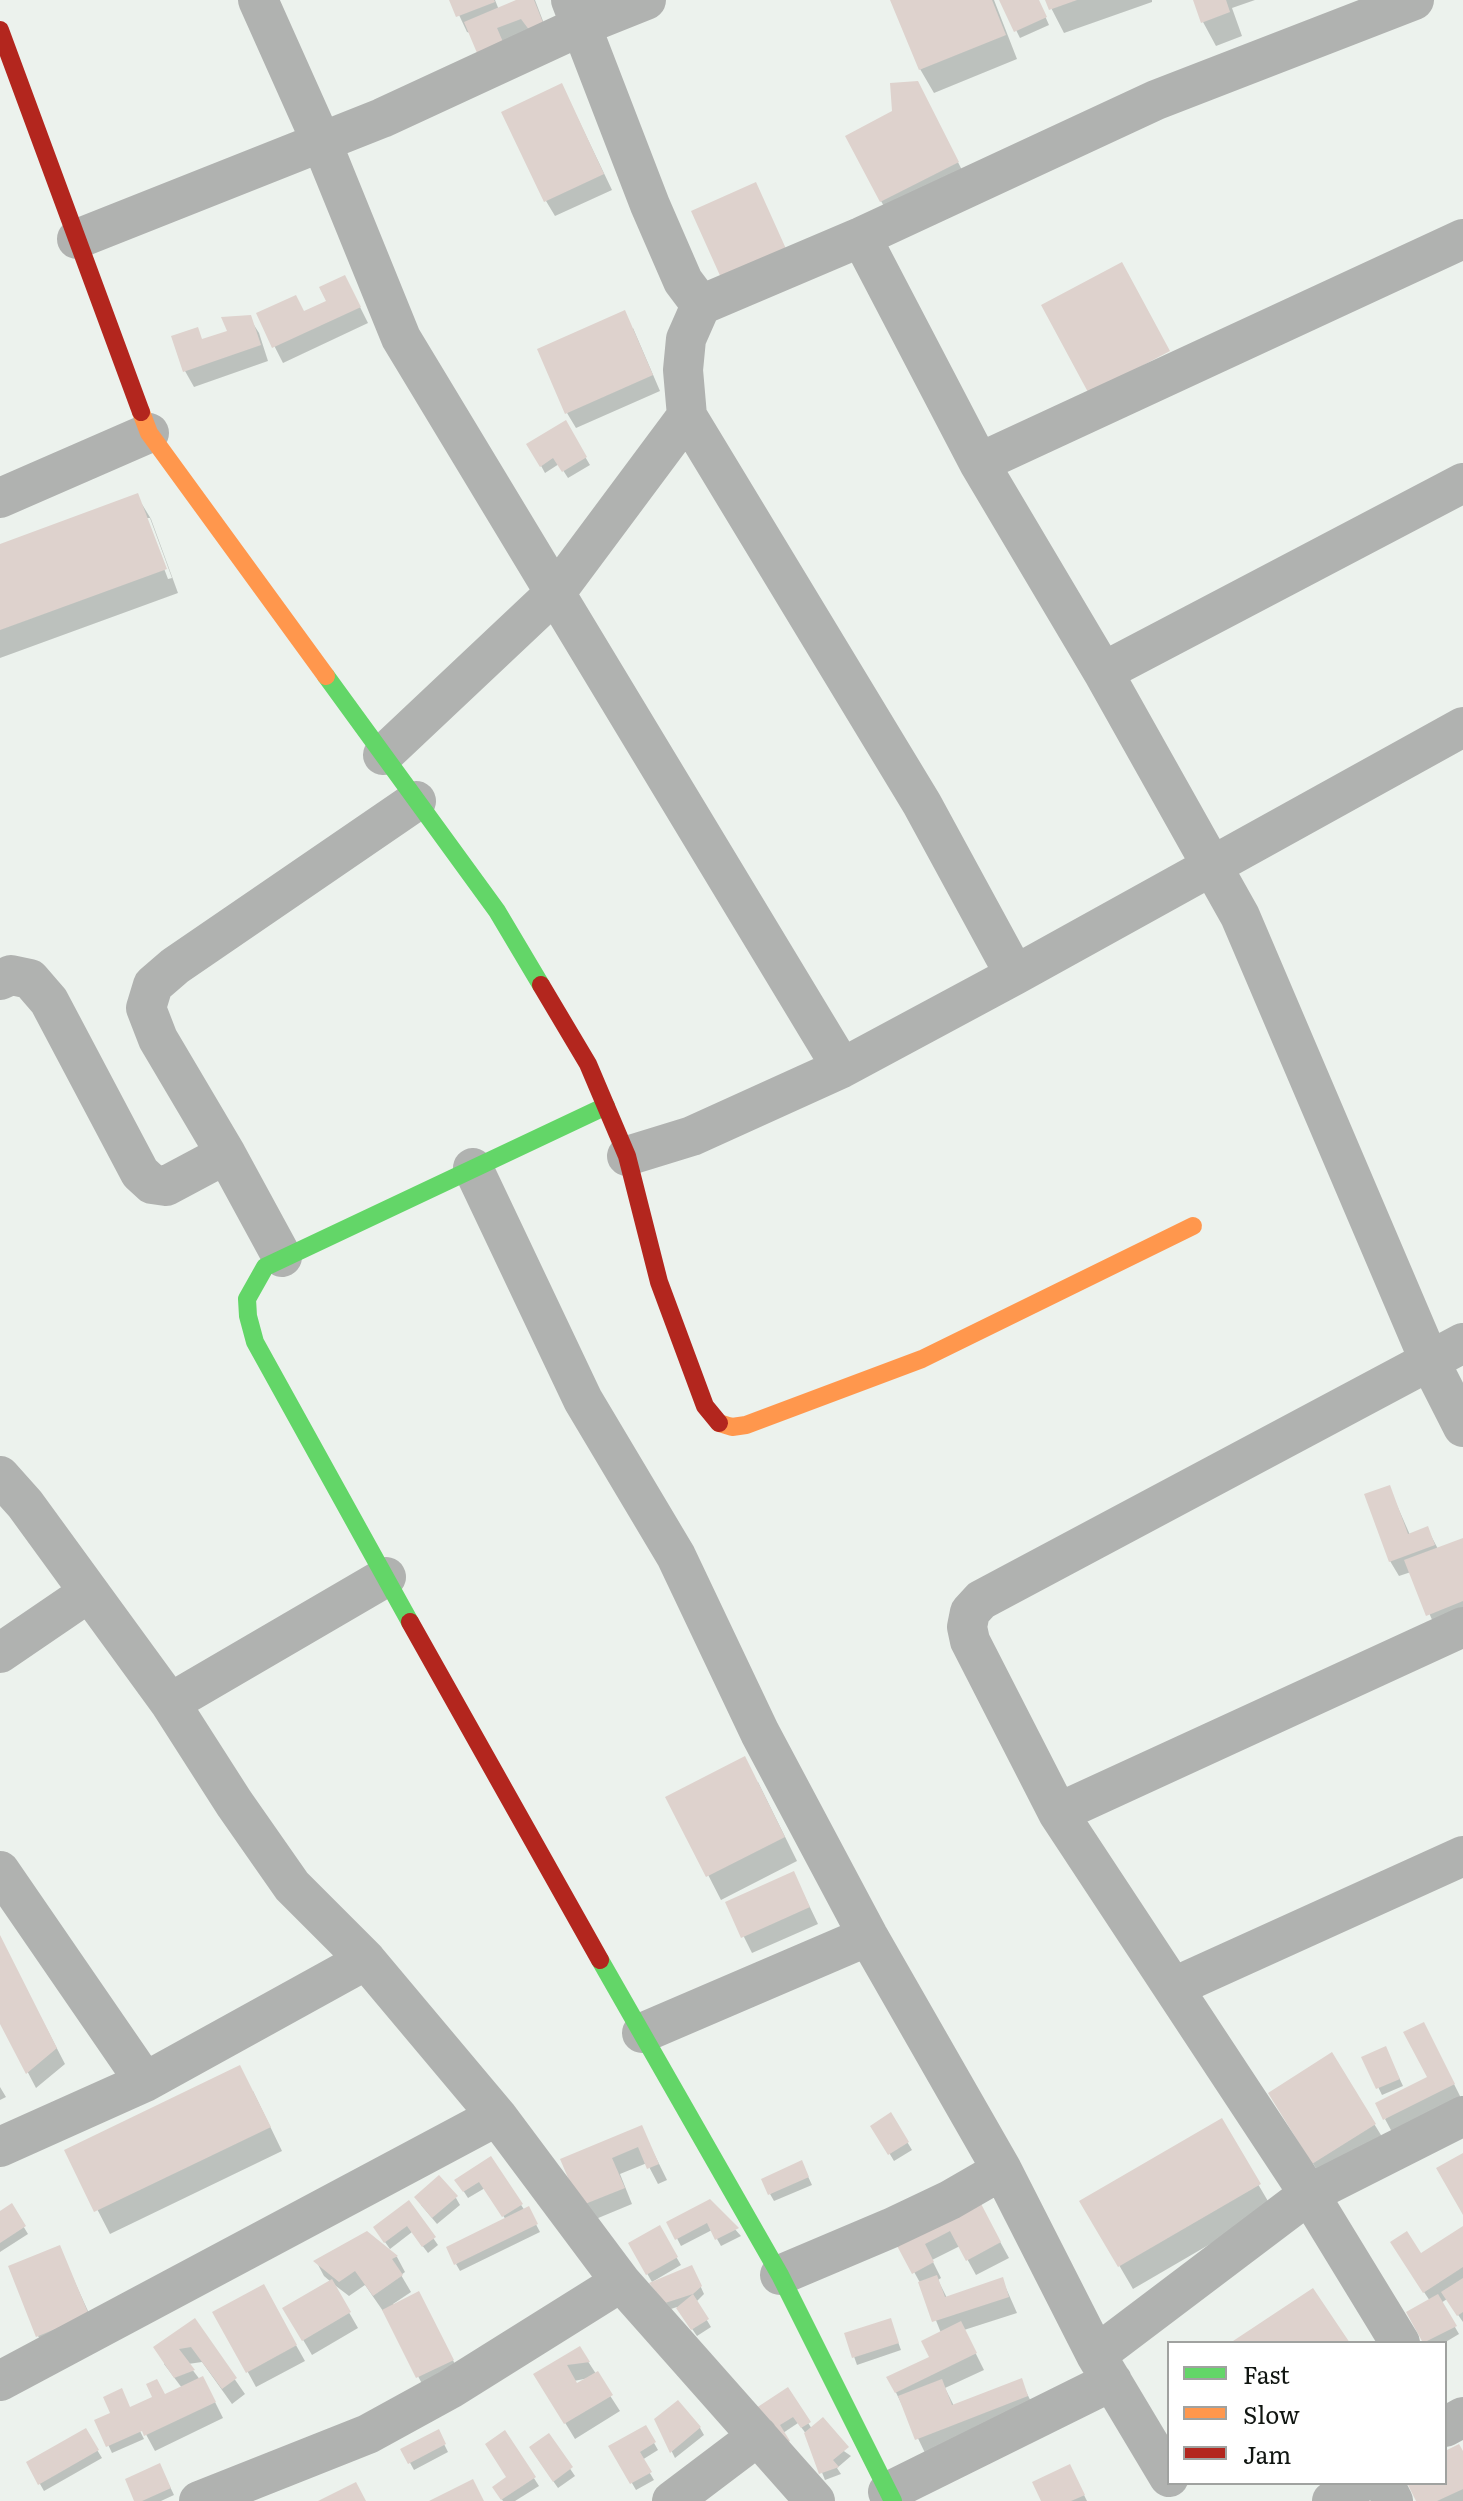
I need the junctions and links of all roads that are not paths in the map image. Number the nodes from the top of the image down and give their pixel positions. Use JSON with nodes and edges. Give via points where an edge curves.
{"nodes":[{"id":1,"x":258,"y":0,"type":"edge"},
{"id":2,"x":646,"y":0,"type":"edge"},
{"id":3,"x":1414,"y":0,"type":"edge"},
{"id":4,"x":576,"y":13,"type":"edge"},
{"id":5,"x":0,"y":30,"type":"edge"},
{"id":6,"x":321,"y":141,"type":"junction"},
{"id":7,"x":861,"y":237,"type":"junction"},
{"id":8,"x":77,"y":239,"type":"junction"},
{"id":9,"x":1463,"y":239,"type":"edge"},
{"id":10,"x":701,"y":305,"type":"junction"},
{"id":11,"x":687,"y":416,"type":"junction"},
{"id":12,"x":149,"y":433,"type":"junction"},
{"id":13,"x":979,"y":463,"type":"junction"},
{"id":14,"x":1463,"y":483,"type":"edge"},
{"id":15,"x":0,"y":498,"type":"edge"},
{"id":16,"x":556,"y":592,"type":"junction"},
{"id":17,"x":1103,"y":672,"type":"junction"},
{"id":18,"x":1463,"y":727,"type":"edge"},
{"id":19,"x":383,"y":755,"type":"junction"},
{"id":20,"x":416,"y":801,"type":"junction"},
{"id":21,"x":1213,"y":864,"type":"junction"},
{"id":22,"x":1015,"y":975,"type":"junction"},
{"id":23,"x":0,"y":980,"type":"edge"},
{"id":24,"x":842,"y":1068,"type":"junction"},
{"id":25,"x":606,"y":1106,"type":"junction"},
{"id":26,"x":226,"y":1154,"type":"junction"},
{"id":27,"x":627,"y":1156,"type":"junction"},
{"id":28,"x":473,"y":1168,"type":"junction"},
{"id":29,"x":1193,"y":1226,"type":"dead end"},
{"id":30,"x":282,"y":1257,"type":"junction"},
{"id":31,"x":1446,"y":1353,"type":"edge"},
{"id":32,"x":1463,"y":1427,"type":"edge"},
{"id":33,"x":0,"y":1476,"type":"edge"},
{"id":34,"x":386,"y":1577,"type":"junction"},
{"id":35,"x":88,"y":1593,"type":"junction"},
{"id":36,"x":1463,"y":1627,"type":"edge"},
{"id":37,"x":0,"y":1653,"type":"edge"},
{"id":38,"x":170,"y":1703,"type":"junction"},
{"id":39,"x":1058,"y":1813,"type":"junction"},
{"id":40,"x":1463,"y":1856,"type":"edge"},
{"id":41,"x":0,"y":1871,"type":"edge"},
{"id":42,"x":868,"y":1936,"type":"junction"},
{"id":43,"x":366,"y":1960,"type":"junction"},
{"id":44,"x":1174,"y":1987,"type":"junction"},
{"id":45,"x":642,"y":2033,"type":"junction"},
{"id":46,"x":145,"y":2082,"type":"junction"},
{"id":47,"x":497,"y":2116,"type":"junction"},
{"id":48,"x":1463,"y":2116,"type":"edge"},
{"id":49,"x":0,"y":2147,"type":"edge"},
{"id":50,"x":1002,"y":2170,"type":"junction"},
{"id":51,"x":1309,"y":2194,"type":"junction"},
{"id":52,"x":780,"y":2275,"type":"junction"},
{"id":53,"x":621,"y":2282,"type":"junction"},
{"id":54,"x":1399,"y":2341,"type":"edge"},
{"id":55,"x":1104,"y":2368,"type":"junction"},
{"id":56,"x":0,"y":2381,"type":"edge"},
{"id":57,"x":758,"y":2436,"type":"junction"},
{"id":58,"x":1167,"y":2474,"type":"edge"},
{"id":59,"x":1357,"y":2485,"type":"edge"},
{"id":60,"x":891,"y":2497,"type":"edge"},
{"id":61,"x":216,"y":2498,"type":"edge"},
{"id":62,"x":672,"y":2501,"type":"edge"},
{"id":63,"x":815,"y":2501,"type":"edge"},
{"id":64,"x":1332,"y":2501,"type":"edge"}],
"edges":[{"from":1,"to":6,"type":"street"},
{"from":2,"to":4,"type":"street"},
{"from":3,"to":7,"type":"street","via":[[1156,100]]},
{"from":4,"to":6,"type":"street","via":[[382,118]]},
{"from":4,"to":10,"type":"street","via":[[650,205],[683,281]]},
{"from":5,"to":8,"type":"street"},
{"from":6,"to":8,"type":"street"},
{"from":6,"to":16,"type":"street","via":[[401,338]]},
{"from":7,"to":10,"type":"street"},
{"from":7,"to":13,"type":"street"},
{"from":8,"to":12,"type":"street"},
{"from":9,"to":13,"type":"street"},
{"from":10,"to":11,"type":"street","via":[[686,339]]},
{"from":11,"to":16,"type":"street"},
{"from":11,"to":22,"type":"street","via":[[922,804]]},
{"from":12,"to":15,"type":"street"},
{"from":12,"to":19,"type":"street"},
{"from":13,"to":17,"type":"street"},
{"from":14,"to":17,"type":"street"},
{"from":16,"to":19,"type":"street"},
{"from":16,"to":24,"type":"street"},
{"from":17,"to":21,"type":"street"},
{"from":18,"to":21,"type":"street"},
{"from":19,"to":20,"type":"street"},
{"from":20,"to":25,"type":"street","via":[[497,911],[588,1064]]},
{"from":20,"to":26,"type":"street","via":[[153,985],[146,1008],[158,1039]]},
{"from":21,"to":22,"type":"street"},
{"from":21,"to":31,"type":"street"},
{"from":22,"to":24,"type":"street"},
{"from":23,"to":26,"type":"street","via":[[11,975],[30,979],[49,1001],[140,1173],[152,1184],[166,1186]]},
{"from":24,"to":27,"type":"street","via":[[692,1136]]},
{"from":25,"to":27,"type":"street"},
{"from":25,"to":28,"type":"street"},
{"from":26,"to":30,"type":"street"},
{"from":27,"to":29,"type":"street","via":[[659,1282],[705,1406],[718,1423],[732,1427],[922,1359]]},
{"from":28,"to":30,"type":"street"},
{"from":28,"to":42,"type":"street","via":[[583,1400],[676,1556],[760,1733]]},
{"from":30,"to":34,"type":"street","via":[[265,1267],[247,1299],[255,1342]]},
{"from":31,"to":32,"type":"street"},
{"from":31,"to":39,"type":"street","via":[[981,1600],[970,1612],[970,1641]]},
{"from":33,"to":35,"type":"street"},
{"from":34,"to":38,"type":"street"},
{"from":34,"to":45,"type":"street"},
{"from":35,"to":37,"type":"street"},
{"from":35,"to":38,"type":"street"},
{"from":36,"to":39,"type":"street"},
{"from":38,"to":43,"type":"street","via":[[292,1886]]},
{"from":39,"to":44,"type":"street"},
{"from":40,"to":44,"type":"street"},
{"from":41,"to":46,"type":"street"},
{"from":42,"to":45,"type":"street"},
{"from":42,"to":50,"type":"street"},
{"from":43,"to":46,"type":"street"},
{"from":43,"to":47,"type":"street"},
{"from":44,"to":51,"type":"street"},
{"from":45,"to":52,"type":"street"},
{"from":46,"to":49,"type":"street"},
{"from":47,"to":53,"type":"street"},
{"from":47,"to":56,"type":"street"},
{"from":48,"to":51,"type":"street"},
{"from":50,"to":52,"type":"street","via":[[891,2228]]},
{"from":50,"to":55,"type":"street"},
{"from":51,"to":54,"type":"street"},
{"from":51,"to":55,"type":"street"},
{"from":52,"to":60,"type":"street"},
{"from":53,"to":57,"type":"street"},
{"from":53,"to":61,"type":"street","via":[[368,2434]]},
{"from":55,"to":58,"type":"street"},
{"from":55,"to":60,"type":"street"},
{"from":57,"to":62,"type":"street"},
{"from":57,"to":63,"type":"street"},
{"from":59,"to":64,"type":"street"}]}
